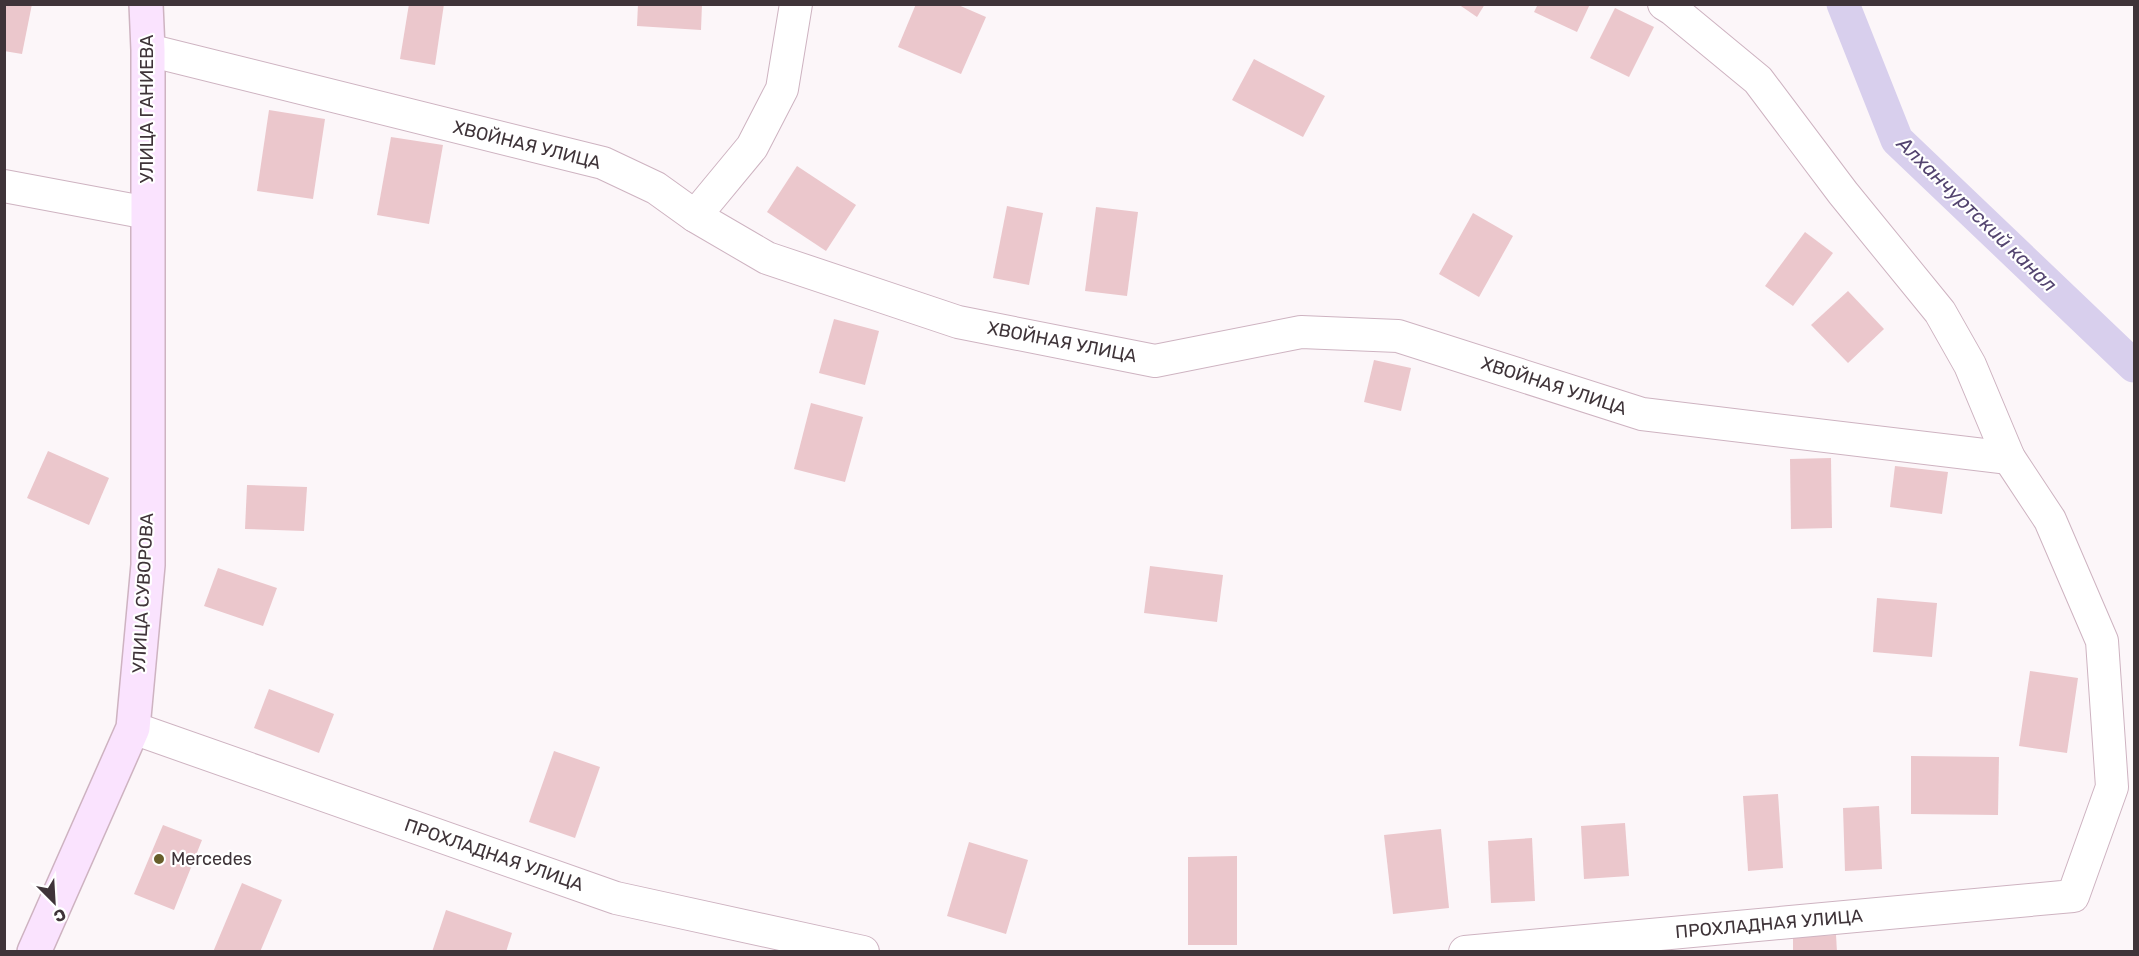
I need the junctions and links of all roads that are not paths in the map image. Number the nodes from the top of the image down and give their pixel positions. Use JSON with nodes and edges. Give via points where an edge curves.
{"nodes":[{"id":1,"x":146,"y":4,"type":"edge"},
{"id":2,"x":796,"y":4,"type":"edge"},
{"id":3,"x":1670,"y":6,"type":"edge"},
{"id":4,"x":148,"y":50,"type":"junction"},
{"id":5,"x":4,"y":186,"type":"edge"},
{"id":6,"x":148,"y":213,"type":"junction"},
{"id":7,"x":695,"y":216,"type":"junction"},
{"id":8,"x":2009,"y":458,"type":"junction"},
{"id":9,"x":133,"y":728,"type":"junction"},
{"id":10,"x":34,"y":951,"type":"edge"},
{"id":11,"x":863,"y":951,"type":"edge"},
{"id":12,"x":1466,"y":951,"type":"edge"}],
"edges":[{"from":1,"to":4,"type":"main road","name":"УЛИЦА ГАНИЕВА"},
{"from":2,"to":7,"type":"street","via":[[782,89],[752,147]]},
{"from":3,"to":8,"type":"street","via":[[1758,80],[1940,312],[1970,366]]},
{"from":4,"to":6,"type":"main road","name":"УЛИЦА ГАНИЕВА"},
{"from":4,"to":7,"type":"street","name":"ХВОЙНАЯ УЛИЦА","via":[[603,163],[656,188]]},
{"from":5,"to":6,"type":"street"},
{"from":6,"to":9,"type":"main road","name":"УЛИЦА СУВОРОВА","via":[[148,565]]},
{"from":7,"to":8,"type":"street","name":"ХВОЙНАЯ УЛИЦА","via":[[767,258],[958,321],[1155,361],[1301,332],[1398,336],[1642,414]]},
{"from":8,"to":12,"type":"street","name":"ПРОХЛАДНАЯ УЛИЦА","via":[[2050,520],[2102,641],[2112,787],[2073,896]]},
{"from":9,"to":10,"type":"main road","name":"УЛИЦА СУВОРОВА"},
{"from":9,"to":11,"type":"street","name":"ПРОХЛАДНАЯ УЛИЦА","via":[[616,898]]}]}
